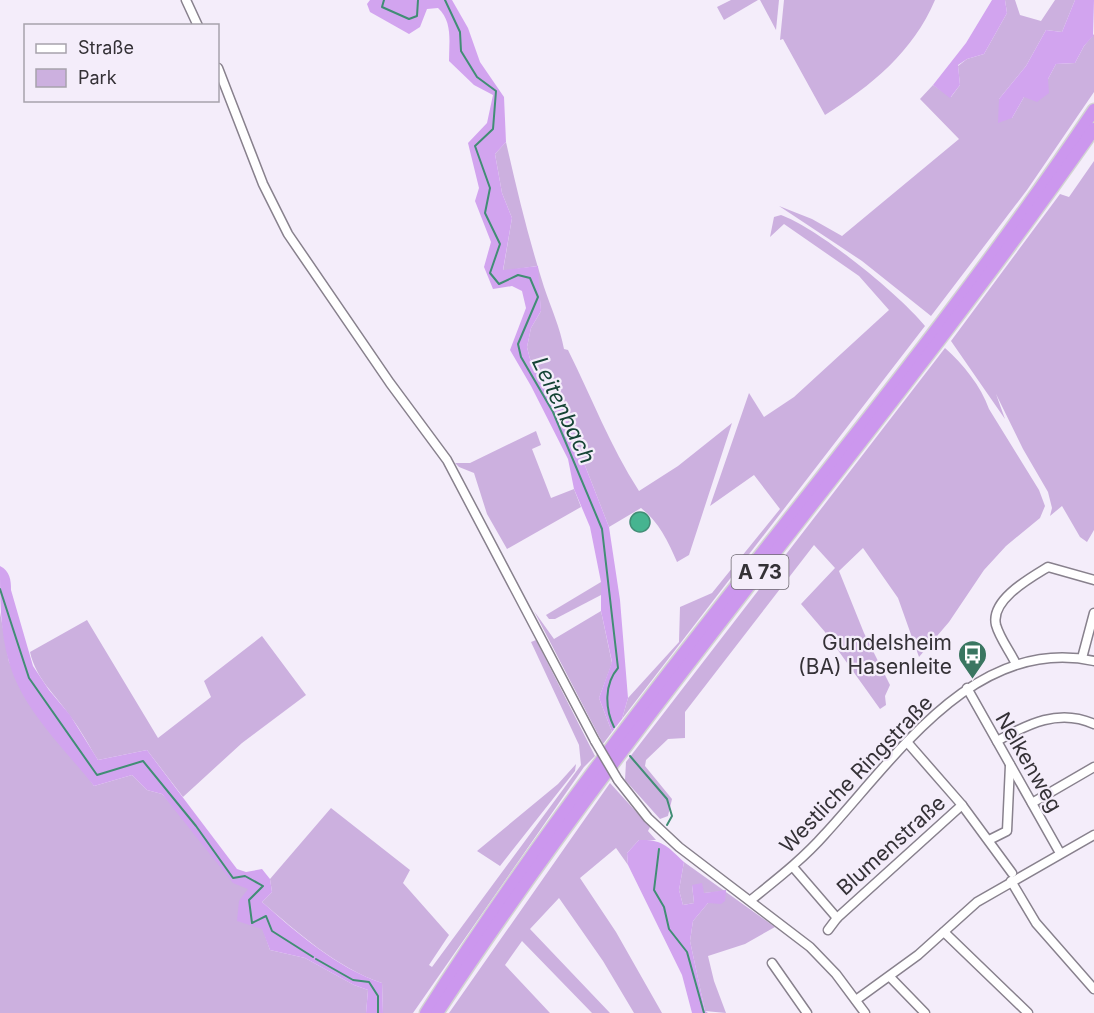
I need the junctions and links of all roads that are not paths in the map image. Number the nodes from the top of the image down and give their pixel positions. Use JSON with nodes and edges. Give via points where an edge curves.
{"nodes":[{"id":1,"x":186,"y":0,"type":"edge"},
{"id":2,"x":197,"y":24,"type":"edge"},
{"id":3,"x":219,"y":71,"type":"edge"},
{"id":4,"x":1094,"y":110,"type":"edge"},
{"id":5,"x":1094,"y":129,"type":"edge"},
{"id":6,"x":1094,"y":580,"type":"edge"},
{"id":7,"x":1094,"y":613,"type":"edge"},
{"id":8,"x":1082,"y":658,"type":"junction"},
{"id":9,"x":1094,"y":661,"type":"edge"},
{"id":10,"x":1016,"y":664,"type":"junction"},
{"id":11,"x":967,"y":688,"type":"junction"},
{"id":12,"x":1094,"y":724,"type":"edge"},
{"id":13,"x":997,"y":741,"type":"junction"},
{"id":14,"x":907,"y":742,"type":"junction"},
{"id":15,"x":1010,"y":765,"type":"junction"},
{"id":16,"x":1094,"y":767,"type":"edge"},
{"id":17,"x":1032,"y":803,"type":"junction"},
{"id":18,"x":962,"y":805,"type":"junction"},
{"id":19,"x":1093,"y":838,"type":"edge"},
{"id":20,"x":988,"y":840,"type":"junction"},
{"id":21,"x":1060,"y":853,"type":"junction"},
{"id":22,"x":793,"y":867,"type":"junction"},
{"id":23,"x":1011,"y":877,"type":"junction"},
{"id":24,"x":751,"y":900,"type":"junction"},
{"id":25,"x":837,"y":918,"type":"junction"},
{"id":26,"x":828,"y":930,"type":"dead end"},
{"id":27,"x":944,"y":932,"type":"junction"},
{"id":28,"x":772,"y":963,"type":"dead end"},
{"id":29,"x":456,"y":975,"type":"junction"},
{"id":30,"x":890,"y":977,"type":"junction"},
{"id":31,"x":1094,"y":989,"type":"edge"},
{"id":32,"x":443,"y":995,"type":"junction"},
{"id":33,"x":856,"y":1000,"type":"junction"},
{"id":34,"x":426,"y":1013,"type":"edge"},
{"id":35,"x":437,"y":1013,"type":"edge"},
{"id":36,"x":807,"y":1013,"type":"edge"},
{"id":37,"x":865,"y":1013,"type":"edge"},
{"id":38,"x":925,"y":1013,"type":"edge"},
{"id":39,"x":1028,"y":1013,"type":"edge"}],
"edges":[{"from":1,"to":2,"type":"street"},
{"from":3,"to":24,"type":"street","bridge":true,"via":[[263,184],[288,234],[447,460],[618,780],[654,824],[714,875]]},
{"from":4,"to":29,"type":"highway","number":"A 73","via":[[900,375],[615,743]]},
{"from":5,"to":29,"type":"highway","number":"A 73","via":[[922,363],[649,715]]},
{"from":6,"to":10,"type":"street","via":[[1048,567],[1012,592],[996,613],[995,622]]},
{"from":7,"to":8,"type":"street"},
{"from":8,"to":9,"type":"street","name":"Westliche Ringstraße"},
{"from":8,"to":10,"type":"street","name":"Westliche Ringstraße","via":[[1037,659]]},
{"from":10,"to":11,"type":"street","name":"Westliche Ringstraße"},
{"from":11,"to":13,"type":"street","name":"Nelkenweg"},
{"from":11,"to":14,"type":"street","name":"Westliche Ringstraße"},
{"from":12,"to":13,"type":"street","via":[[1051,717]]},
{"from":13,"to":15,"type":"street","name":"Nelkenweg"},
{"from":14,"to":18,"type":"street"},
{"from":14,"to":22,"type":"street","name":"Westliche Ringstraße"},
{"from":15,"to":17,"type":"street","name":"Nelkenweg"},
{"from":15,"to":20,"type":"street","via":[[1007,831]]},
{"from":16,"to":17,"type":"street"},
{"from":17,"to":21,"type":"street","name":"Nelkenweg"},
{"from":18,"to":20,"type":"street","name":"Blumenstraße"},
{"from":18,"to":25,"type":"street","name":"Blumenstraße"},
{"from":19,"to":21,"type":"street"},
{"from":20,"to":23,"type":"street","name":"Blumenstraße"},
{"from":21,"to":23,"type":"street"},
{"from":22,"to":24,"type":"street","name":"Westliche Ringstraße"},
{"from":22,"to":25,"type":"street","name":"Blumenstraße"},
{"from":23,"to":27,"type":"street"},
{"from":23,"to":31,"type":"street","name":"Blumenstraße","via":[[1036,923]]},
{"from":24,"to":33,"type":"street","via":[[810,947]]},
{"from":25,"to":26,"type":"street","name":"Blumenstraße"},
{"from":27,"to":30,"type":"street"},
{"from":27,"to":39,"type":"street"},
{"from":28,"to":36,"type":"street"},
{"from":29,"to":32,"type":"highway","number":"A 73"},
{"from":30,"to":33,"type":"street"},
{"from":30,"to":38,"type":"street"},
{"from":32,"to":34,"type":"highway","number":"A 73"},
{"from":32,"to":35,"type":"highway","number":"A 73"},
{"from":33,"to":37,"type":"street"}]}
